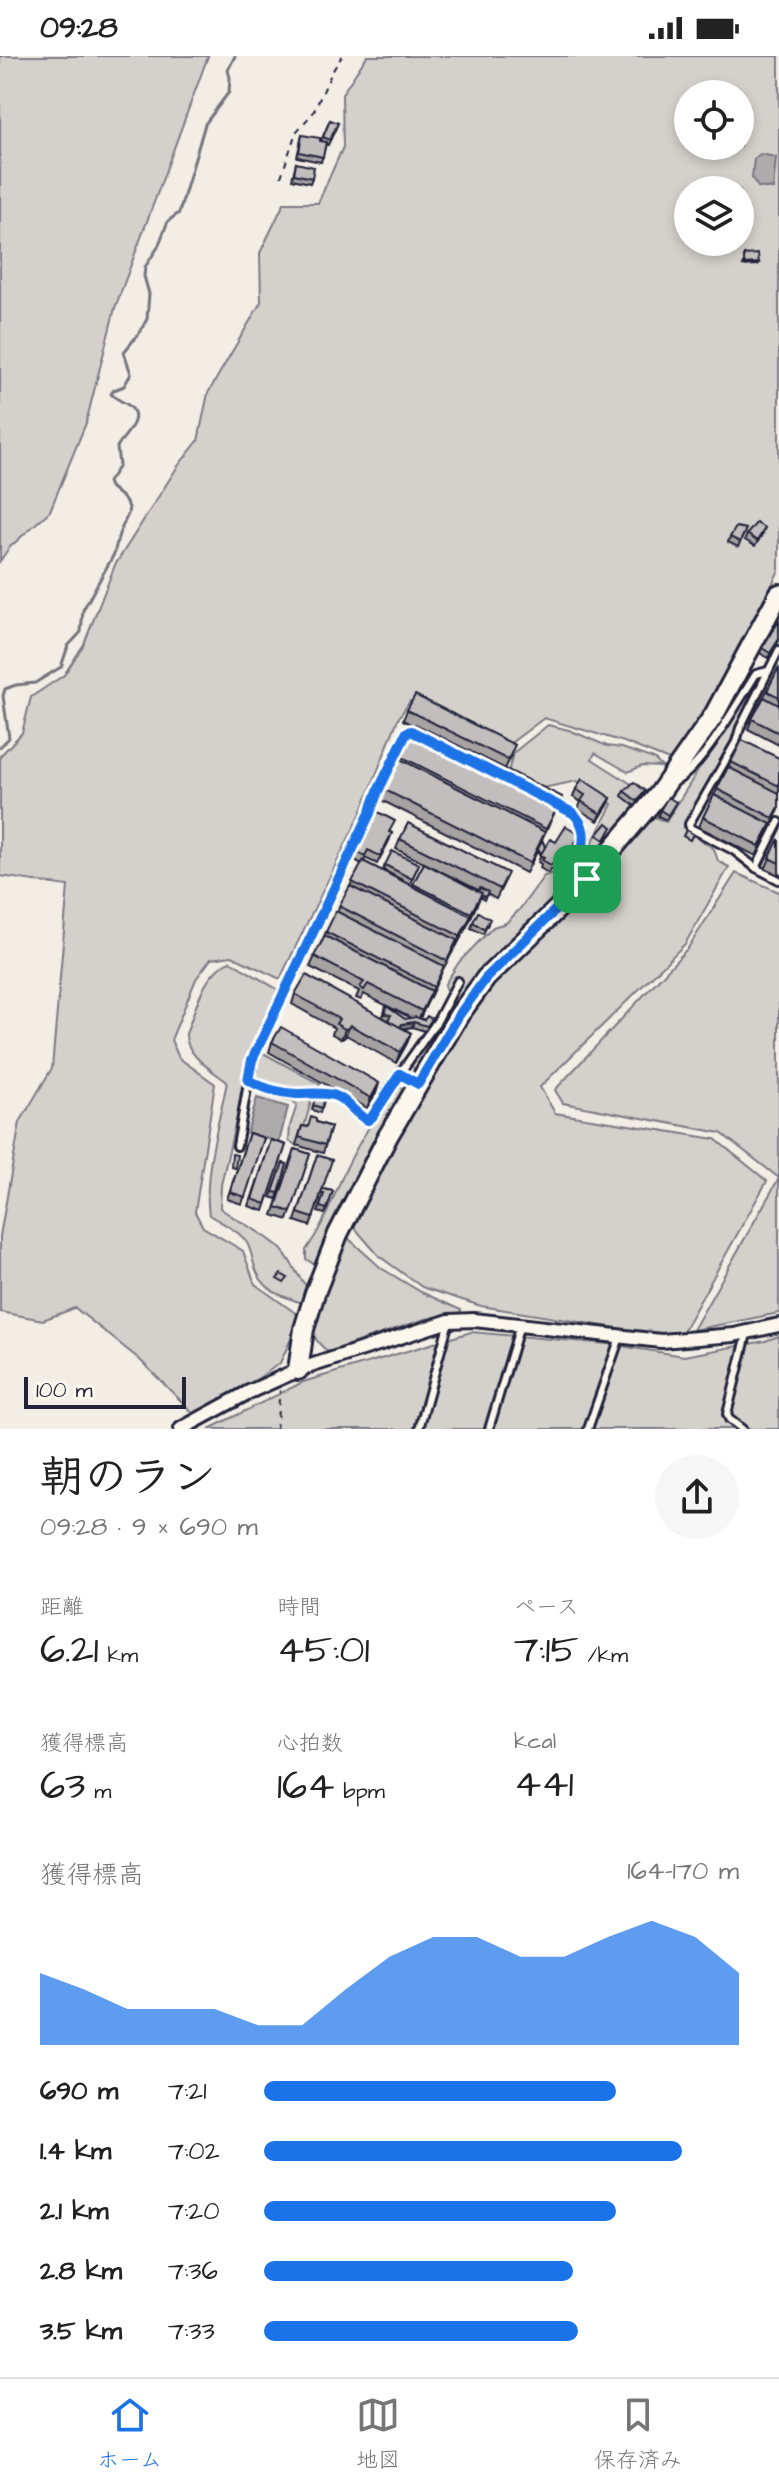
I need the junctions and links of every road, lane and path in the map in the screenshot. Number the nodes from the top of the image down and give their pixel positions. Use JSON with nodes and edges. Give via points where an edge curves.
{"nodes":[{"id":1,"x":342,"y":56,"type":"edge"},
{"id":2,"x":281,"y":177,"type":"dead end"},
{"id":3,"x":779,"y":594,"type":"edge"},
{"id":4,"x":779,"y":650,"type":"edge"},
{"id":5,"x":768,"y":671,"type":"junction"},
{"id":6,"x":424,"y":737,"type":"edge"},
{"id":7,"x":736,"y":742,"type":"junction"},
{"id":8,"x":746,"y":748,"type":"edge"},
{"id":9,"x":666,"y":785,"type":"junction"},
{"id":10,"x":547,"y":799,"type":"edge"},
{"id":11,"x":779,"y":822,"type":"edge"},
{"id":12,"x":756,"y":868,"type":"junction"},
{"id":13,"x":587,"y":879,"type":"junction"},
{"id":14,"x":779,"y":880,"type":"edge"},
{"id":15,"x":458,"y":981,"type":"dead end"},
{"id":16,"x":400,"y":1074,"type":"junction"},
{"id":17,"x":248,"y":1080,"type":"junction"},
{"id":18,"x":418,"y":1084,"type":"junction"},
{"id":19,"x":237,"y":1146,"type":"dead end"},
{"id":20,"x":449,"y":1321,"type":"junction"},
{"id":21,"x":520,"y":1325,"type":"junction"},
{"id":22,"x":779,"y":1325,"type":"edge"},
{"id":23,"x":747,"y":1332,"type":"junction"},
{"id":24,"x":620,"y":1337,"type":"junction"},
{"id":25,"x":289,"y":1374,"type":"junction"},
{"id":26,"x":199,"y":1425,"type":"edge"},
{"id":27,"x":181,"y":1429,"type":"edge"},
{"id":28,"x":276,"y":1429,"type":"edge"},
{"id":29,"x":419,"y":1429,"type":"edge"},
{"id":30,"x":489,"y":1429,"type":"edge"},
{"id":31,"x":588,"y":1429,"type":"edge"},
{"id":32,"x":742,"y":1429,"type":"edge"}],
"edges":[{"from":1,"to":2,"type":"path","via":[[313,113],[296,132]]},
{"from":3,"to":9,"type":"street","via":[[714,715]]},
{"from":4,"to":5,"type":"lane"},
{"from":5,"to":7,"type":"lane"},
{"from":5,"to":9,"type":"lane","via":[[756,674],[699,762],[686,776]]},
{"from":6,"to":17,"type":"lane","via":[[407,732],[252,1060]]},
{"from":7,"to":8,"type":"lane"},
{"from":7,"to":12,"type":"lane","via":[[689,824]]},
{"from":9,"to":13,"type":"street"},
{"from":10,"to":13,"type":"lane","via":[[573,813],[584,826],[581,865]]},
{"from":11,"to":12,"type":"lane"},
{"from":12,"to":14,"type":"lane"},
{"from":13,"to":18,"type":"street","via":[[486,978]]},
{"from":15,"to":16,"type":"lane"},
{"from":16,"to":17,"type":"lane","via":[[368,1120],[337,1096],[294,1094]]},
{"from":16,"to":18,"type":"lane"},
{"from":17,"to":19,"type":"lane"},
{"from":18,"to":25,"type":"street","via":[[326,1263]]},
{"from":20,"to":21,"type":"street"},
{"from":20,"to":25,"type":"street"},
{"from":20,"to":29,"type":"lane"},
{"from":21,"to":24,"type":"street"},
{"from":21,"to":30,"type":"lane"},
{"from":22,"to":23,"type":"street"},
{"from":23,"to":24,"type":"street","via":[[661,1341]]},
{"from":23,"to":32,"type":"lane","via":[[727,1414]]},
{"from":24,"to":31,"type":"lane"},
{"from":25,"to":26,"type":"street"},
{"from":25,"to":28,"type":"path"},
{"from":26,"to":27,"type":"street"}]}
